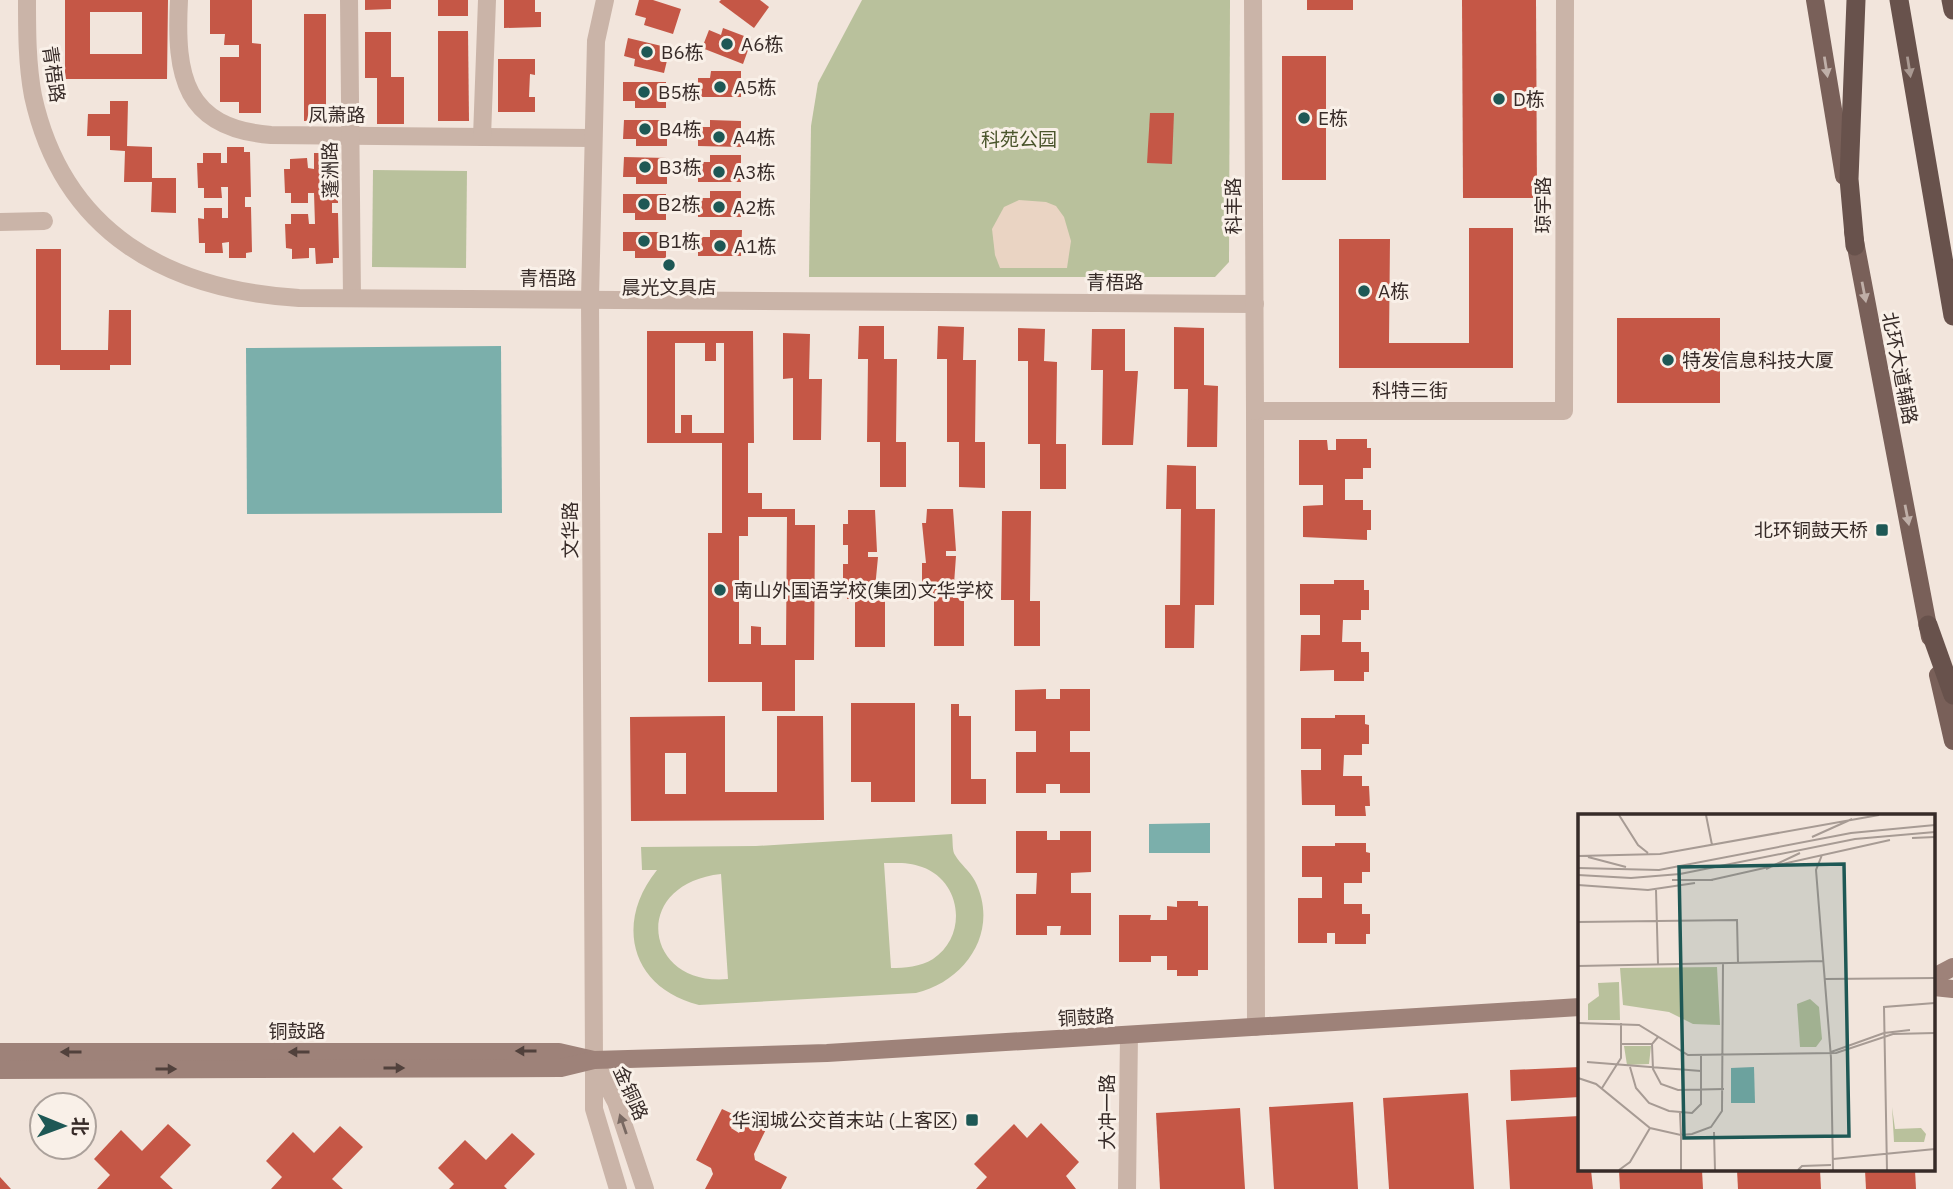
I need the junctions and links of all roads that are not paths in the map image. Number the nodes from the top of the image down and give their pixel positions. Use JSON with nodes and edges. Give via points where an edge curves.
{"nodes":[{"id":1,"x":27,"y":0,"type":"edge"},
{"id":2,"x":179,"y":0,"type":"edge"},
{"id":3,"x":349,"y":0,"type":"edge"},
{"id":4,"x":487,"y":0,"type":"edge"},
{"id":5,"x":605,"y":0,"type":"edge"},
{"id":6,"x":1253,"y":0,"type":"edge"},
{"id":7,"x":1565,"y":0,"type":"edge"},
{"id":8,"x":1815,"y":0,"type":"edge"},
{"id":9,"x":1856,"y":0,"type":"edge"},
{"id":10,"x":1899,"y":0,"type":"edge"},
{"id":11,"x":1951,"y":0,"type":"edge"},
{"id":12,"x":1953,"y":10,"type":"edge"},
{"id":13,"x":350,"y":136,"type":"junction"},
{"id":14,"x":482,"y":137,"type":"junction"},
{"id":15,"x":593,"y":138,"type":"junction"},
{"id":16,"x":44,"y":221,"type":"dead end"},
{"id":17,"x":0,"y":222,"type":"edge"},
{"id":18,"x":1856,"y":246,"type":"junction"},
{"id":19,"x":352,"y":298,"type":"junction"},
{"id":20,"x":590,"y":299,"type":"junction"},
{"id":21,"x":1255,"y":304,"type":"junction"},
{"id":22,"x":1953,"y":316,"type":"edge"},
{"id":23,"x":1255,"y":411,"type":"junction"},
{"id":24,"x":1564,"y":411,"type":"joint"},
{"id":25,"x":1927,"y":625,"type":"junction"},
{"id":26,"x":1953,"y":695,"type":"edge"},
{"id":27,"x":1953,"y":741,"type":"edge"},
{"id":28,"x":1953,"y":967,"type":"edge"},
{"id":29,"x":1936,"y":976,"type":"edge"},
{"id":30,"x":1578,"y":1007,"type":"edge"},
{"id":31,"x":1256,"y":1027,"type":"junction"},
{"id":32,"x":1129,"y":1035,"type":"junction"},
{"id":33,"x":0,"y":1052,"type":"edge"},
{"id":34,"x":594,"y":1060,"type":"junction"},
{"id":35,"x":0,"y":1070,"type":"edge"},
{"id":36,"x":618,"y":1189,"type":"edge"},
{"id":37,"x":645,"y":1189,"type":"edge"},
{"id":38,"x":1128,"y":1189,"type":"edge"}],
"edges":[{"from":1,"to":19,"type":"street","name":"青梧路","via":[[33,93],[50,148],[81,198],[121,241],[169,270],[219,287],[274,296]]},
{"from":2,"to":13,"type":"street","name":"凤萧路","via":[[184,75],[201,108],[216,122],[246,133]]},
{"from":3,"to":13,"type":"street","name":"蓬洲路"},
{"from":4,"to":14,"type":"street"},
{"from":5,"to":15,"type":"street","name":"文华路","via":[[596,41]]},
{"from":6,"to":21,"type":"street","name":"科丰路"},
{"from":7,"to":24,"type":"street","name":"琼宇路"},
{"from":8,"to":18,"type":"main road","name":"北环大道辅路","one_way":true},
{"from":9,"to":18,"type":"highway","via":[[1849,179]]},
{"from":10,"to":22,"type":"highway","one_way":true},
{"from":11,"to":12,"type":"highway"},
{"from":13,"to":14,"type":"street","name":"凤萧路"},
{"from":13,"to":19,"type":"street","name":"蓬洲路"},
{"from":14,"to":15,"type":"street","name":"凤萧路"},
{"from":15,"to":20,"type":"street","name":"文华路"},
{"from":16,"to":17,"type":"street"},
{"from":18,"to":25,"type":"main road","name":"北环大道辅路","one_way":true},
{"from":19,"to":20,"type":"street","name":"青梧路"},
{"from":20,"to":21,"type":"street","name":"青梧路"},
{"from":20,"to":34,"type":"street","name":"文华路"},
{"from":21,"to":23,"type":"street","name":"科丰路"},
{"from":23,"to":24,"type":"street","name":"科特三街"},
{"from":23,"to":31,"type":"street","name":"科丰路"},
{"from":25,"to":26,"type":"highway"},
{"from":25,"to":27,"type":"main road","name":"北环大道辅路"},
{"from":28,"to":29,"type":"main road"},
{"from":30,"to":31,"type":"main road","name":"铜鼓路"},
{"from":31,"to":32,"type":"main road","name":"铜鼓路"},
{"from":32,"to":34,"type":"main road","name":"铜鼓路","via":[[827,1053]]},
{"from":32,"to":38,"type":"street","name":"大冲一路"},
{"from":34,"to":33,"type":"main road","name":"铜鼓路","one_way":true,"via":[[559,1052]]},
{"from":35,"to":34,"type":"main road","name":"铜鼓路","one_way":true,"via":[[561,1068]]},
{"from":34,"to":36,"type":"street","name":"金铜路","via":[[594,1109]]},
{"from":37,"to":34,"type":"street","name":"金铜路","one_way":true,"via":[[616,1102]]}]}
